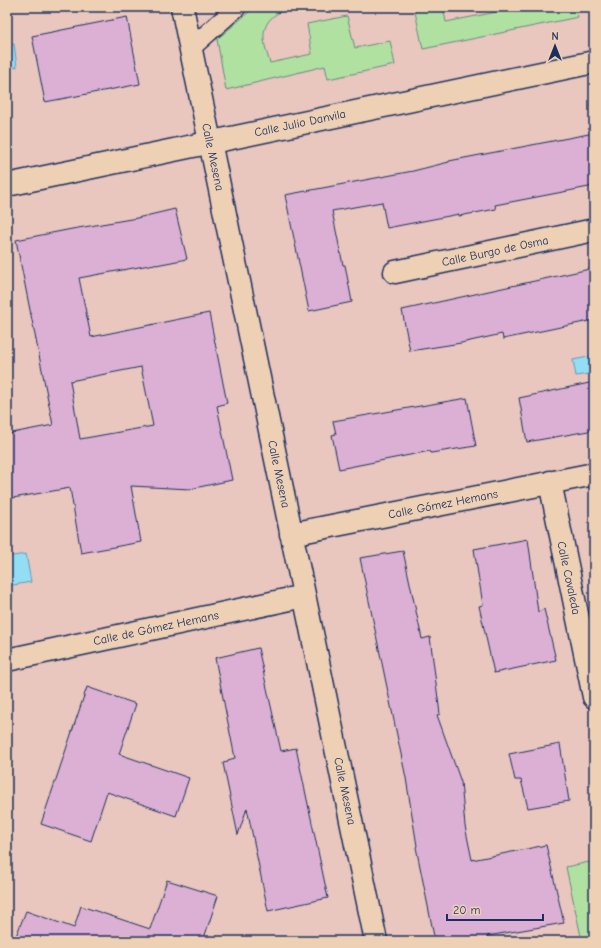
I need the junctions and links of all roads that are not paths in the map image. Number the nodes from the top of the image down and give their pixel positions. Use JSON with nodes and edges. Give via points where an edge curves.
{"nodes":[{"id":1,"x":182,"y":7,"type":"edge"},
{"id":2,"x":237,"y":7,"type":"edge"},
{"id":3,"x":191,"y":48,"type":"junction"},
{"id":4,"x":594,"y":62,"type":"edge"},
{"id":5,"x":210,"y":142,"type":"junction"},
{"id":6,"x":7,"y":185,"type":"edge"},
{"id":7,"x":594,"y":230,"type":"edge"},
{"id":8,"x":395,"y":272,"type":"dead end"},
{"id":9,"x":594,"y":474,"type":"edge"},
{"id":10,"x":550,"y":482,"type":"junction"},
{"id":11,"x":291,"y":534,"type":"junction"},
{"id":12,"x":304,"y":596,"type":"junction"},
{"id":13,"x":7,"y":660,"type":"edge"},
{"id":14,"x":594,"y":696,"type":"edge"},
{"id":15,"x":376,"y":941,"type":"edge"}],
"edges":[{"from":1,"to":3,"type":"street","name":"Calle Mesena"},
{"from":2,"to":3,"type":"lane"},
{"from":3,"to":5,"type":"street","name":"Calle Mesena"},
{"from":4,"to":5,"type":"street","name":"Calle Julio Danvila"},
{"from":5,"to":6,"type":"street","name":"Calle Julio Danvila"},
{"from":5,"to":11,"type":"street","name":"Calle Mesena"},
{"from":7,"to":8,"type":"street","name":"Calle Burgo de Osma"},
{"from":9,"to":10,"type":"street","name":"Calle Gómez Hemans"},
{"from":10,"to":11,"type":"street","name":"Calle Gómez Hemans"},
{"from":10,"to":14,"type":"street","name":"Calle Covaleda"},
{"from":11,"to":12,"type":"street","name":"Calle Mesena"},
{"from":12,"to":13,"type":"street","name":"Calle de Gómez Hemans"},
{"from":12,"to":15,"type":"street","name":"Calle Mesena"}]}
